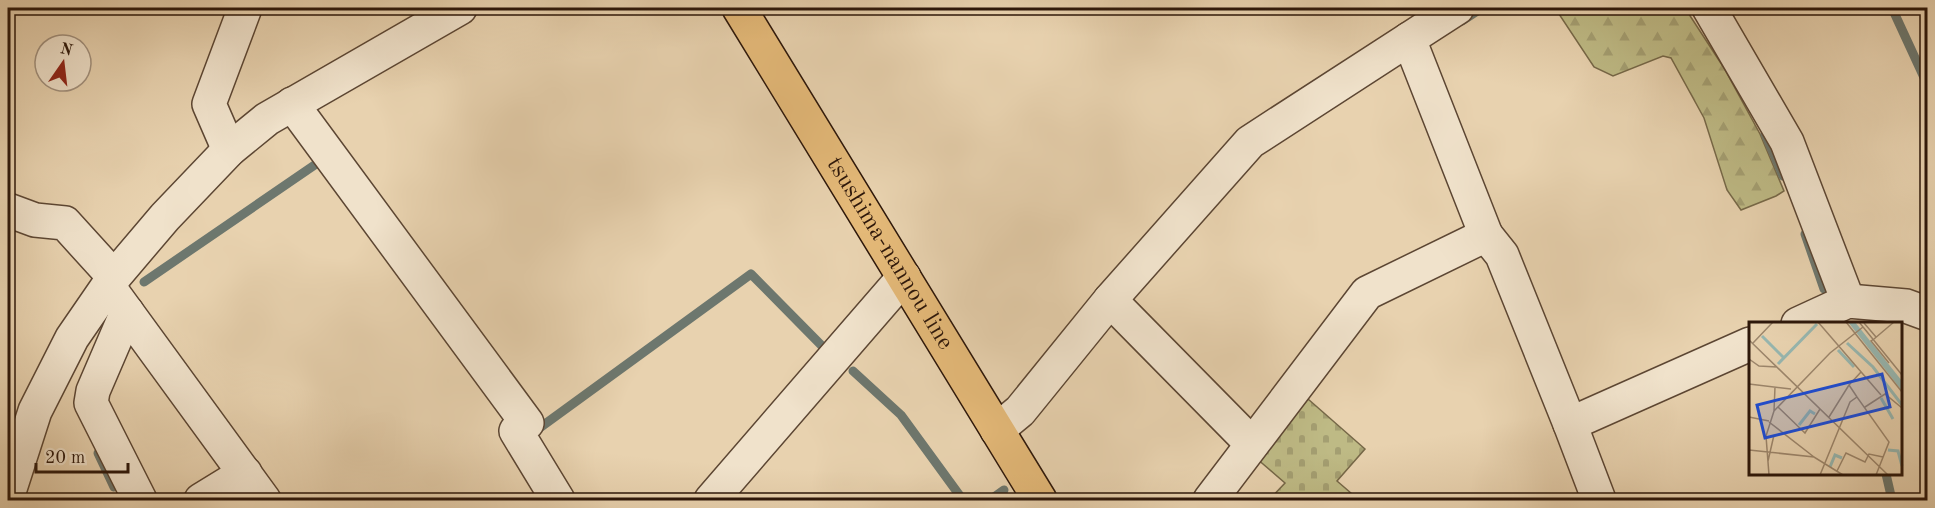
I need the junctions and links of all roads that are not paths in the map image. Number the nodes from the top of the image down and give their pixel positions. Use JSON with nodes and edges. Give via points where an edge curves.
{"nodes":[{"id":1,"x":245,"y":8,"type":"edge"},
{"id":2,"x":460,"y":8,"type":"edge"},
{"id":3,"x":739,"y":8,"type":"edge"},
{"id":4,"x":1457,"y":8,"type":"edge"},
{"id":5,"x":1709,"y":8,"type":"edge"},
{"id":6,"x":1409,"y":39,"type":"junction"},
{"id":7,"x":292,"y":104,"type":"junction"},
{"id":8,"x":229,"y":150,"type":"junction"},
{"id":9,"x":8,"y":188,"type":"edge"},
{"id":10,"x":8,"y":210,"type":"edge"},
{"id":11,"x":65,"y":223,"type":"junction"},
{"id":12,"x":1486,"y":235,"type":"junction"},
{"id":13,"x":904,"y":277,"type":"junction"},
{"id":14,"x":111,"y":281,"type":"junction"},
{"id":15,"x":1110,"y":300,"type":"junction"},
{"id":16,"x":1848,"y":301,"type":"junction"},
{"id":17,"x":127,"y":312,"type":"junction"},
{"id":18,"x":1928,"y":314,"type":"edge"},
{"id":19,"x":1802,"y":322,"type":"edge"},
{"id":20,"x":1749,"y":344,"type":"edge"},
{"id":21,"x":1570,"y":424,"type":"junction"},
{"id":22,"x":997,"y":430,"type":"junction"},
{"id":23,"x":1252,"y":444,"type":"junction"},
{"id":24,"x":244,"y":473,"type":"junction"},
{"id":25,"x":8,"y":495,"type":"edge"},
{"id":26,"x":137,"y":499,"type":"edge"},
{"id":27,"x":201,"y":501,"type":"edge"},
{"id":28,"x":264,"y":501,"type":"edge"},
{"id":29,"x":558,"y":501,"type":"edge"},
{"id":30,"x":711,"y":501,"type":"edge"},
{"id":31,"x":1040,"y":501,"type":"edge"},
{"id":32,"x":1210,"y":501,"type":"edge"},
{"id":33,"x":1599,"y":501,"type":"edge"}],
"edges":[{"from":1,"to":8,"type":"street","via":[[209,104]]},
{"from":2,"to":7,"type":"street"},
{"from":3,"to":13,"type":"main road","name":"tsushima-nannou line"},
{"from":4,"to":6,"type":"street"},
{"from":5,"to":16,"type":"street","via":[[1787,142]]},
{"from":6,"to":12,"type":"street"},
{"from":6,"to":15,"type":"street","via":[[1250,142]]},
{"from":7,"to":8,"type":"street"},
{"from":7,"to":29,"type":"street","via":[[527,423],[516,431]]},
{"from":8,"to":14,"type":"street"},
{"from":9,"to":11,"type":"street","via":[[39,200]]},
{"from":10,"to":11,"type":"street","via":[[35,220]]},
{"from":11,"to":14,"type":"street"},
{"from":12,"to":21,"type":"street","via":[[1502,255]]},
{"from":12,"to":23,"type":"street","via":[[1366,293]]},
{"from":13,"to":22,"type":"main road","name":"tsushima-nannou line"},
{"from":13,"to":30,"type":"street"},
{"from":14,"to":17,"type":"street"},
{"from":14,"to":25,"type":"street","via":[[72,338],[35,411]]},
{"from":15,"to":22,"type":"street","via":[[1020,411]]},
{"from":15,"to":23,"type":"street"},
{"from":16,"to":18,"type":"street","via":[[1906,306]]},
{"from":16,"to":19,"type":"street"},
{"from":17,"to":24,"type":"street"},
{"from":17,"to":26,"type":"street","via":[[91,403]]},
{"from":20,"to":21,"type":"street"},
{"from":21,"to":33,"type":"street"},
{"from":22,"to":31,"type":"main road","name":"tsushima-nannou line"},
{"from":23,"to":32,"type":"street"},
{"from":24,"to":27,"type":"street"},
{"from":24,"to":28,"type":"street"}]}
